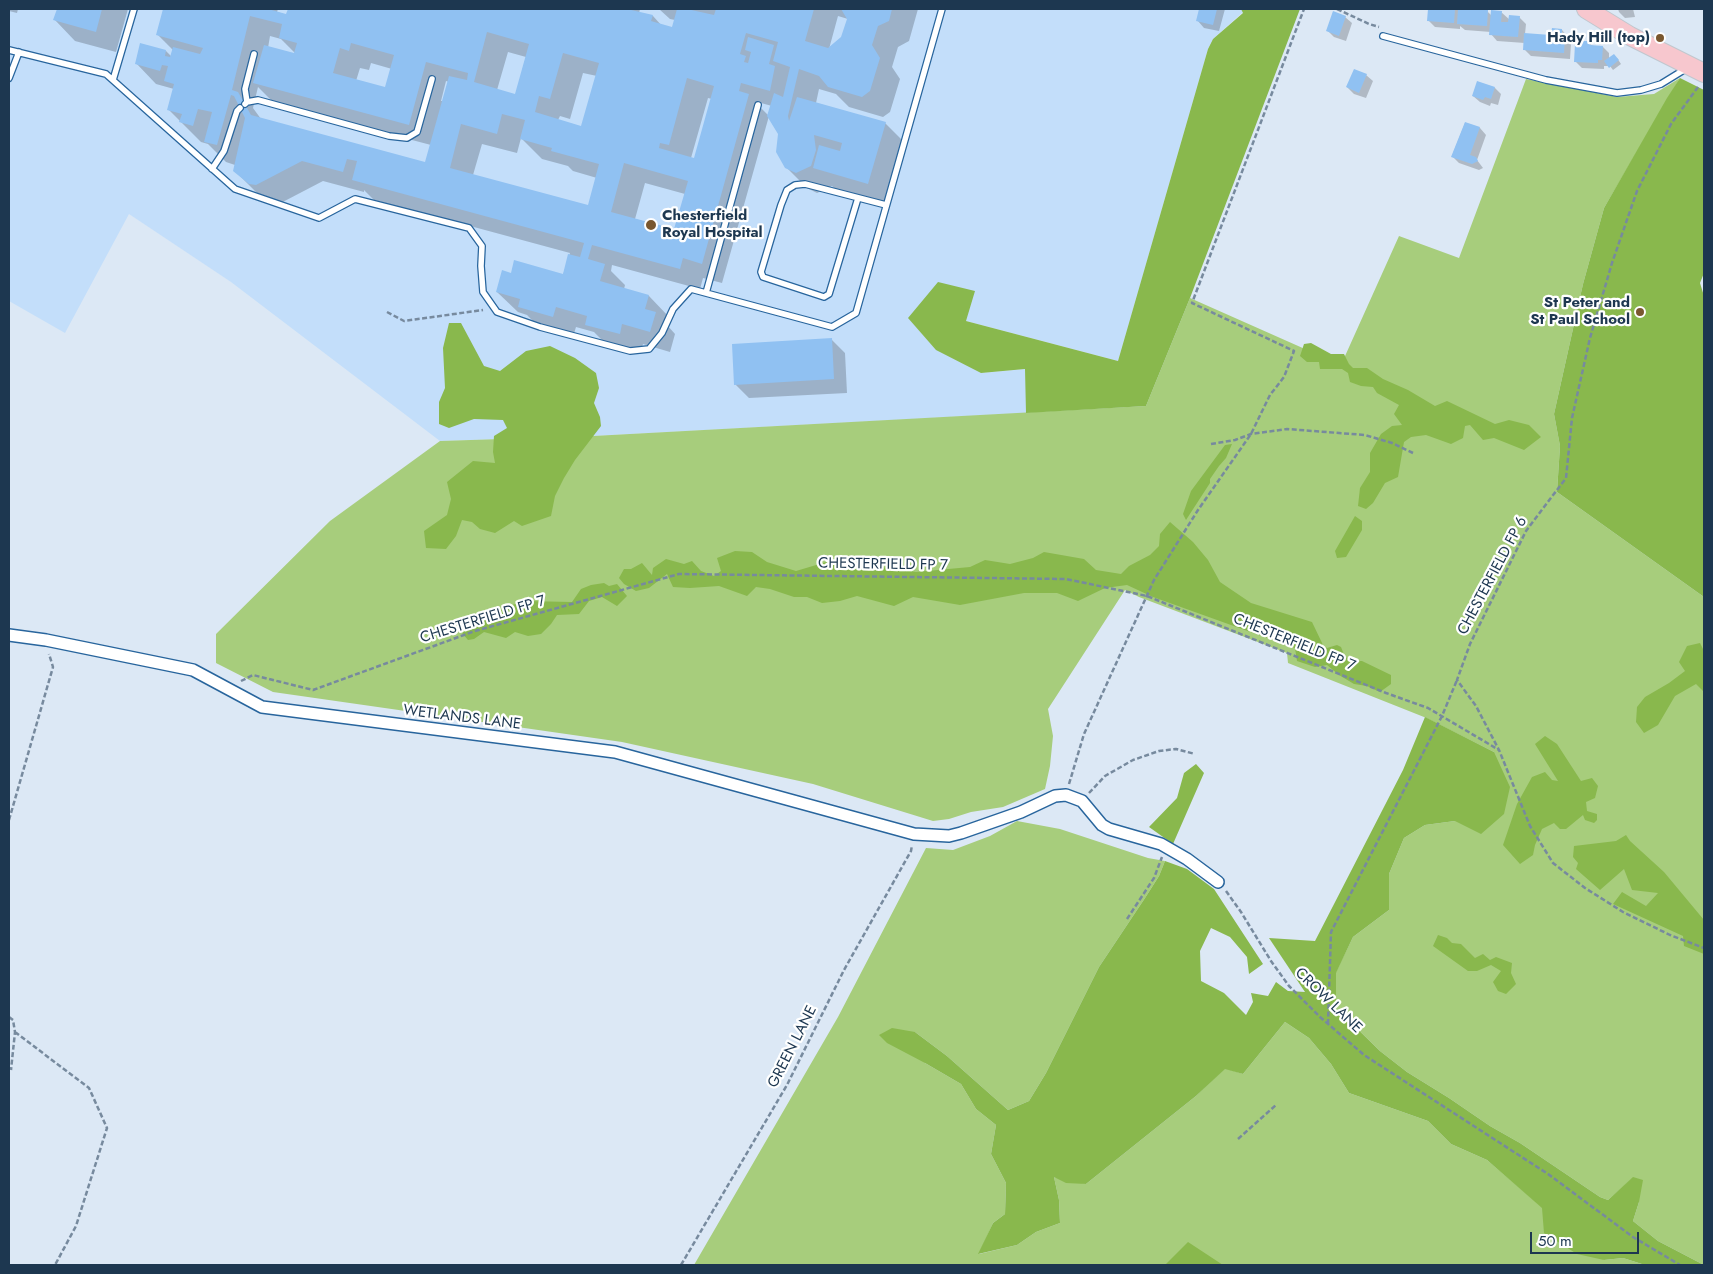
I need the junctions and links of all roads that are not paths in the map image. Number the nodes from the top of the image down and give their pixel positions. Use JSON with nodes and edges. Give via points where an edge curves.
{"nodes":[{"id":1,"x":134,"y":9,"type":"edge"},
{"id":2,"x":942,"y":9,"type":"edge"},
{"id":3,"x":1586,"y":9,"type":"edge"},
{"id":4,"x":1383,"y":36,"type":"dead end"},
{"id":5,"x":9,"y":50,"type":"edge"},
{"id":6,"x":20,"y":52,"type":"junction"},
{"id":7,"x":254,"y":54,"type":"dead end"},
{"id":8,"x":1697,"y":75,"type":"edge"},
{"id":9,"x":9,"y":78,"type":"edge"},
{"id":10,"x":113,"y":80,"type":"junction"},
{"id":11,"x":432,"y":80,"type":"dead end"},
{"id":12,"x":244,"y":105,"type":"junction"},
{"id":13,"x":758,"y":105,"type":"dead end"},
{"id":14,"x":212,"y":169,"type":"junction"},
{"id":15,"x":858,"y":198,"type":"junction"},
{"id":16,"x":886,"y":205,"type":"junction"},
{"id":17,"x":706,"y":293,"type":"junction"},
{"id":18,"x":9,"y":635,"type":"edge"},
{"id":19,"x":1218,"y":882,"type":"road end"}],
"edges":[{"from":1,"to":10,"type":"lane"},
{"from":2,"to":16,"type":"lane"},
{"from":3,"to":8,"type":"main road"},
{"from":4,"to":8,"type":"lane","via":[[1546,80],[1617,93]]},
{"from":5,"to":6,"type":"lane"},
{"from":6,"to":9,"type":"lane"},
{"from":6,"to":10,"type":"lane","via":[[106,74]]},
{"from":7,"to":12,"type":"lane"},
{"from":10,"to":14,"type":"lane"},
{"from":11,"to":12,"type":"lane","via":[[416,132],[407,138],[389,136],[258,100]]},
{"from":12,"to":14,"type":"lane","via":[[237,111],[224,151]]},
{"from":13,"to":17,"type":"lane"},
{"from":14,"to":17,"type":"lane","via":[[235,189],[319,218],[355,199],[469,228],[482,246],[483,292],[497,312],[630,351],[649,349],[691,289]]},
{"from":15,"to":15,"type":"lane","via":[[805,184],[787,190],[761,272],[763,277],[824,297],[829,294]]},
{"from":15,"to":16,"type":"lane"},
{"from":16,"to":17,"type":"lane","via":[[856,312],[832,327]]},
{"from":18,"to":19,"type":"street","name":"WETLANDS LANE","via":[[193,670],[262,707],[615,752],[914,834],[949,836],[961,833],[1055,796],[1066,795],[1082,801],[1102,825],[1166,847]]}]}
